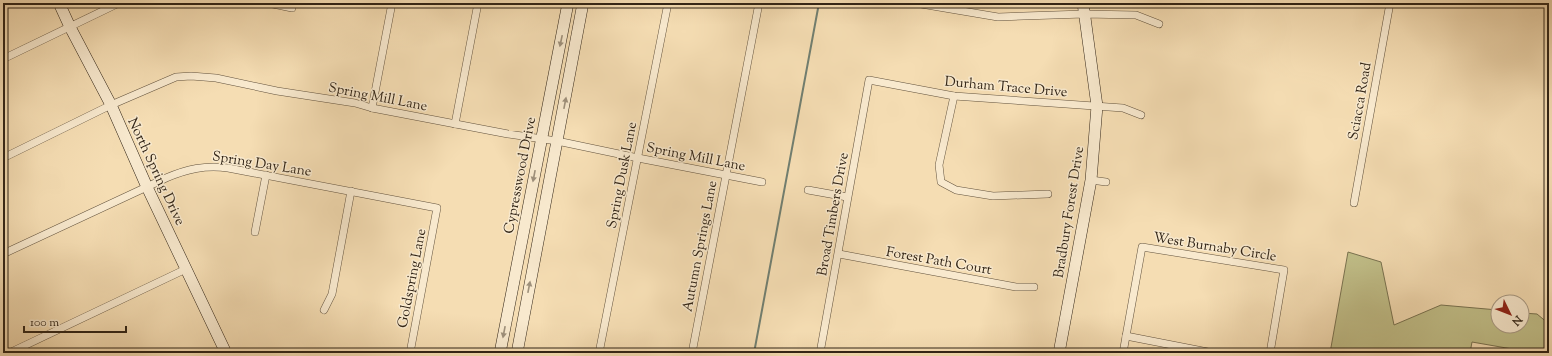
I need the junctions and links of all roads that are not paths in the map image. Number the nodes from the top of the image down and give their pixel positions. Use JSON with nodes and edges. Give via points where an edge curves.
{"nodes":[{"id":1,"x":59,"y":3,"type":"edge"},
{"id":2,"x":119,"y":3,"type":"edge"},
{"id":3,"x":268,"y":3,"type":"edge"},
{"id":4,"x":392,"y":3,"type":"edge"},
{"id":5,"x":478,"y":3,"type":"edge"},
{"id":6,"x":568,"y":3,"type":"edge"},
{"id":7,"x":583,"y":3,"type":"edge"},
{"id":8,"x":668,"y":3,"type":"edge"},
{"id":9,"x":758,"y":3,"type":"edge"},
{"id":10,"x":915,"y":3,"type":"edge"},
{"id":11,"x":1390,"y":3,"type":"edge"},
{"id":12,"x":292,"y":8,"type":"dead end"},
{"id":13,"x":1084,"y":8,"type":"edge"},
{"id":14,"x":1159,"y":24,"type":"dead end"},
{"id":15,"x":70,"y":27,"type":"junction"},
{"id":16,"x":3,"y":59,"type":"edge"},
{"id":17,"x":869,"y":80,"type":"joint"},
{"id":18,"x":954,"y":96,"type":"junction"},
{"id":19,"x":111,"y":105,"type":"junction"},
{"id":20,"x":1097,"y":106,"type":"junction"},
{"id":21,"x":372,"y":108,"type":"junction"},
{"id":22,"x":1141,"y":115,"type":"dead end"},
{"id":23,"x":455,"y":124,"type":"junction"},
{"id":24,"x":541,"y":138,"type":"junction"},
{"id":25,"x":557,"y":141,"type":"junction"},
{"id":26,"x":3,"y":158,"type":"edge"},
{"id":27,"x":638,"y":158,"type":"junction"},
{"id":28,"x":266,"y":175,"type":"junction"},
{"id":29,"x":726,"y":176,"type":"junction"},
{"id":30,"x":1091,"y":180,"type":"junction"},
{"id":31,"x":762,"y":182,"type":"dead end"},
{"id":32,"x":1106,"y":182,"type":"dead end"},
{"id":33,"x":147,"y":187,"type":"junction"},
{"id":34,"x":808,"y":190,"type":"dead end"},
{"id":35,"x":351,"y":191,"type":"junction"},
{"id":36,"x":1048,"y":194,"type":"dead end"},
{"id":37,"x":847,"y":197,"type":"junction"},
{"id":38,"x":1354,"y":204,"type":"dead end"},
{"id":39,"x":437,"y":208,"type":"joint"},
{"id":40,"x":255,"y":232,"type":"dead end"},
{"id":41,"x":3,"y":254,"type":"edge"},
{"id":42,"x":839,"y":254,"type":"junction"},
{"id":43,"x":186,"y":269,"type":"junction"},
{"id":44,"x":1034,"y":287,"type":"dead end"},
{"id":45,"x":509,"y":305,"type":"junction"},
{"id":46,"x":526,"y":307,"type":"junction"},
{"id":47,"x":324,"y":310,"type":"dead end"},
{"id":48,"x":1126,"y":336,"type":"junction"},
{"id":49,"x":222,"y":352,"type":"edge"},
{"id":50,"x":10,"y":353,"type":"edge"},
{"id":51,"x":410,"y":353,"type":"edge"},
{"id":52,"x":500,"y":353,"type":"edge"},
{"id":53,"x":517,"y":353,"type":"edge"},
{"id":54,"x":599,"y":353,"type":"edge"},
{"id":55,"x":692,"y":353,"type":"edge"},
{"id":56,"x":820,"y":353,"type":"edge"},
{"id":57,"x":1059,"y":353,"type":"edge"},
{"id":58,"x":1123,"y":353,"type":"edge"},
{"id":59,"x":1213,"y":353,"type":"edge"},
{"id":60,"x":1270,"y":353,"type":"edge"}],
"edges":[{"from":1,"to":15,"type":"main road","name":"North Spring Drive"},
{"from":2,"to":15,"type":"street"},
{"from":3,"to":12,"type":"street"},
{"from":4,"to":21,"type":"street"},
{"from":5,"to":23,"type":"street"},
{"from":6,"to":24,"type":"main road","name":"Cypresswood Drive","one_way":true},
{"from":25,"to":7,"type":"main road","one_way":true},
{"from":8,"to":27,"type":"street","name":"Spring Dusk Lane"},
{"from":9,"to":29,"type":"street","name":"Autumn Springs Lane"},
{"from":10,"to":13,"type":"street","via":[[998,16]]},
{"from":11,"to":38,"type":"street","name":"Sciacca Road"},
{"from":13,"to":14,"type":"street","via":[[1136,15]]},
{"from":13,"to":20,"type":"main road","name":"Bradbury Forest Drive"},
{"from":15,"to":16,"type":"street"},
{"from":15,"to":19,"type":"main road","name":"North Spring Drive"},
{"from":17,"to":18,"type":"street","name":"Durham Trace Drive"},
{"from":17,"to":37,"type":"street","name":"Broad Timbers Drive"},
{"from":18,"to":20,"type":"street","name":"Durham Trace Drive"},
{"from":18,"to":36,"type":"street","via":[[939,165],[942,182],[956,190],[993,196]]},
{"from":19,"to":21,"type":"street","name":"Spring Mill Lane","via":[[176,77],[192,76],[216,78]]},
{"from":19,"to":26,"type":"street","name":"Spring Mill Lane"},
{"from":19,"to":33,"type":"main road","name":"North Spring Drive"},
{"from":20,"to":22,"type":"street","name":"Durham Trace Drive","via":[[1123,108]]},
{"from":20,"to":30,"type":"main road","name":"Bradbury Forest Drive"},
{"from":21,"to":23,"type":"street","name":"Spring Mill Lane"},
{"from":23,"to":24,"type":"street","name":"Spring Mill Lane"},
{"from":24,"to":25,"type":"street","name":"Spring Mill Lane"},
{"from":24,"to":45,"type":"main road","name":"Cypresswood Drive","one_way":true},
{"from":25,"to":27,"type":"street","name":"Spring Mill Lane"},
{"from":46,"to":25,"type":"main road","one_way":true},
{"from":27,"to":29,"type":"street","name":"Spring Mill Lane"},
{"from":27,"to":54,"type":"street","name":"Spring Dusk Lane"},
{"from":28,"to":33,"type":"street","name":"Spring Day Lane","via":[[215,166],[201,167],[186,170]]},
{"from":28,"to":35,"type":"street","name":"Spring Day Lane"},
{"from":28,"to":40,"type":"street"},
{"from":29,"to":31,"type":"street","name":"Spring Mill Lane"},
{"from":29,"to":55,"type":"street","name":"Autumn Springs Lane"},
{"from":30,"to":32,"type":"street"},
{"from":30,"to":57,"type":"main road","name":"Bradbury Forest Drive"},
{"from":33,"to":41,"type":"street","name":"Spring Day Lane"},
{"from":33,"to":43,"type":"main road","name":"North Spring Drive"},
{"from":34,"to":37,"type":"street"},
{"from":35,"to":39,"type":"street","name":"Spring Day Lane"},
{"from":35,"to":47,"type":"street","via":[[332,294]]},
{"from":37,"to":42,"type":"street","name":"Broad Timbers Drive"},
{"from":39,"to":51,"type":"street","name":"Goldspring Lane"},
{"from":42,"to":44,"type":"street","name":"Forest Path Court","via":[[1016,287]]},
{"from":42,"to":56,"type":"street","name":"Broad Timbers Drive"},
{"from":43,"to":49,"type":"main road","name":"North Spring Drive"},
{"from":43,"to":50,"type":"street"},
{"from":45,"to":46,"type":"main road"},
{"from":45,"to":52,"type":"main road","name":"Cypresswood Drive","one_way":true},
{"from":46,"to":53,"type":"main road"},
{"from":48,"to":58,"type":"street"},
{"from":48,"to":59,"type":"street"},
{"from":48,"to":60,"type":"street","name":"West Burnaby Circle","via":[[1142,247],[1284,270]]}]}
